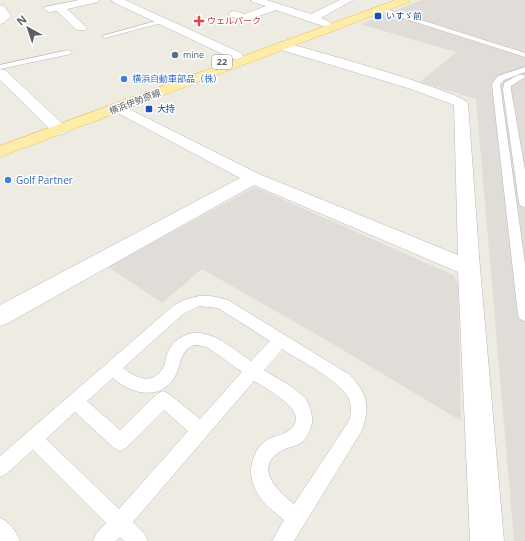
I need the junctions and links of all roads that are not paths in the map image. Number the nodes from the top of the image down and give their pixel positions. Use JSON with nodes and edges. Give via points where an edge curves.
{"nodes":[{"id":1,"x":94,"y":0,"type":"edge"},
{"id":2,"x":117,"y":0,"type":"edge"},
{"id":3,"x":256,"y":0,"type":"edge"},
{"id":4,"x":348,"y":0,"type":"edge"},
{"id":5,"x":405,"y":0,"type":"edge"},
{"id":6,"x":387,"y":5,"type":"edge"},
{"id":7,"x":276,"y":6,"type":"junction"},
{"id":8,"x":0,"y":8,"type":"edge"},
{"id":9,"x":244,"y":17,"type":"dead end"},
{"id":10,"x":312,"y":18,"type":"junction"},
{"id":11,"x":0,"y":21,"type":"edge"},
{"id":12,"x":163,"y":21,"type":"junction"},
{"id":13,"x":326,"y":24,"type":"junction"},
{"id":14,"x":81,"y":28,"type":"dead end"},
{"id":15,"x":105,"y":36,"type":"dead end"},
{"id":16,"x":282,"y":46,"type":"junction"},
{"id":17,"x":525,"y":49,"type":"edge"},
{"id":18,"x":68,"y":52,"type":"dead end"},
{"id":19,"x":525,"y":55,"type":"edge"},
{"id":20,"x":237,"y":56,"type":"junction"},
{"id":21,"x":0,"y":67,"type":"edge"},
{"id":22,"x":525,"y":69,"type":"edge"},
{"id":23,"x":0,"y":73,"type":"edge"},
{"id":24,"x":525,"y":76,"type":"edge"},
{"id":25,"x":119,"y":108,"type":"junction"},
{"id":26,"x":57,"y":127,"type":"junction"},
{"id":27,"x":0,"y":144,"type":"edge"},
{"id":28,"x":0,"y":152,"type":"edge"},
{"id":29,"x":253,"y":178,"type":"junction"},
{"id":30,"x":525,"y":203,"type":"edge"},
{"id":31,"x":469,"y":268,"type":"junction"},
{"id":32,"x":525,"y":315,"type":"edge"},
{"id":33,"x":0,"y":316,"type":"edge"},
{"id":34,"x":280,"y":340,"type":"junction"},
{"id":35,"x":112,"y":368,"type":"junction"},
{"id":36,"x":253,"y":370,"type":"junction"},
{"id":37,"x":75,"y":401,"type":"junction"},
{"id":38,"x":200,"y":430,"type":"junction"},
{"id":39,"x":33,"y":438,"type":"junction"},
{"id":40,"x":0,"y":468,"type":"edge"},
{"id":41,"x":296,"y":518,"type":"junction"},
{"id":42,"x":119,"y":522,"type":"junction"},
{"id":43,"x":0,"y":528,"type":"edge"},
{"id":44,"x":10,"y":541,"type":"edge"},
{"id":45,"x":103,"y":541,"type":"edge"},
{"id":46,"x":138,"y":541,"type":"edge"},
{"id":47,"x":282,"y":541,"type":"edge"},
{"id":48,"x":486,"y":541,"type":"edge"}],
"edges":[{"from":1,"to":14,"type":"street","via":[[54,8]]},
{"from":2,"to":12,"type":"street"},
{"from":3,"to":7,"type":"street"},
{"from":4,"to":10,"type":"street"},
{"from":5,"to":6,"type":"main road","name":"横浜伊勢原線","number":"22"},
{"from":6,"to":13,"type":"main road","name":"横浜伊勢原線","number":"22"},
{"from":6,"to":16,"type":"main road","name":"横浜伊勢原線","number":"22"},
{"from":6,"to":17,"type":"lane"},
{"from":6,"to":19,"type":"lane"},
{"from":7,"to":9,"type":"street"},
{"from":7,"to":10,"type":"street"},
{"from":8,"to":11,"type":"street","via":[[6,16]]},
{"from":10,"to":13,"type":"street"},
{"from":12,"to":15,"type":"lane"},
{"from":12,"to":20,"type":"street"},
{"from":13,"to":20,"type":"main road","name":"横浜伊勢原線","number":"22"},
{"from":16,"to":25,"type":"main road","name":"横浜伊勢原線","number":"22"},
{"from":16,"to":31,"type":"street","via":[[393,79],[461,103]]},
{"from":18,"to":21,"type":"lane"},
{"from":20,"to":26,"type":"main road","name":"横浜伊勢原線","number":"22"},
{"from":22,"to":32,"type":"lane","via":[[498,80],[496,84]]},
{"from":23,"to":26,"type":"street"},
{"from":24,"to":30,"type":"lane","via":[[507,85]]},
{"from":25,"to":26,"type":"main road","name":"横浜伊勢原線","number":"22"},
{"from":25,"to":29,"type":"street"},
{"from":26,"to":27,"type":"main road","name":"横浜伊勢原線","number":"22"},
{"from":26,"to":28,"type":"main road","name":"横浜伊勢原線","number":"22"},
{"from":29,"to":31,"type":"street"},
{"from":29,"to":33,"type":"street"},
{"from":31,"to":48,"type":"street"},
{"from":34,"to":35,"type":"lane","via":[[223,304],[210,300],[195,301],[178,310]]},
{"from":34,"to":36,"type":"lane"},
{"from":34,"to":41,"type":"lane","via":[[344,380],[353,389],[359,409],[355,426]]},
{"from":35,"to":36,"type":"lane","via":[[131,383],[148,386],[169,373],[180,346],[201,338]]},
{"from":35,"to":37,"type":"lane"},
{"from":36,"to":38,"type":"lane"},
{"from":36,"to":41,"type":"lane","via":[[297,401],[305,415],[301,431],[294,438],[275,445],[266,452],[259,468],[264,487]]},
{"from":37,"to":38,"type":"lane","via":[[120,442],[163,399]]},
{"from":37,"to":39,"type":"lane"},
{"from":38,"to":42,"type":"lane"},
{"from":39,"to":40,"type":"lane"},
{"from":39,"to":42,"type":"lane"},
{"from":41,"to":47,"type":"lane"},
{"from":42,"to":45,"type":"lane"},
{"from":42,"to":46,"type":"lane"},
{"from":43,"to":44,"type":"lane"}]}
